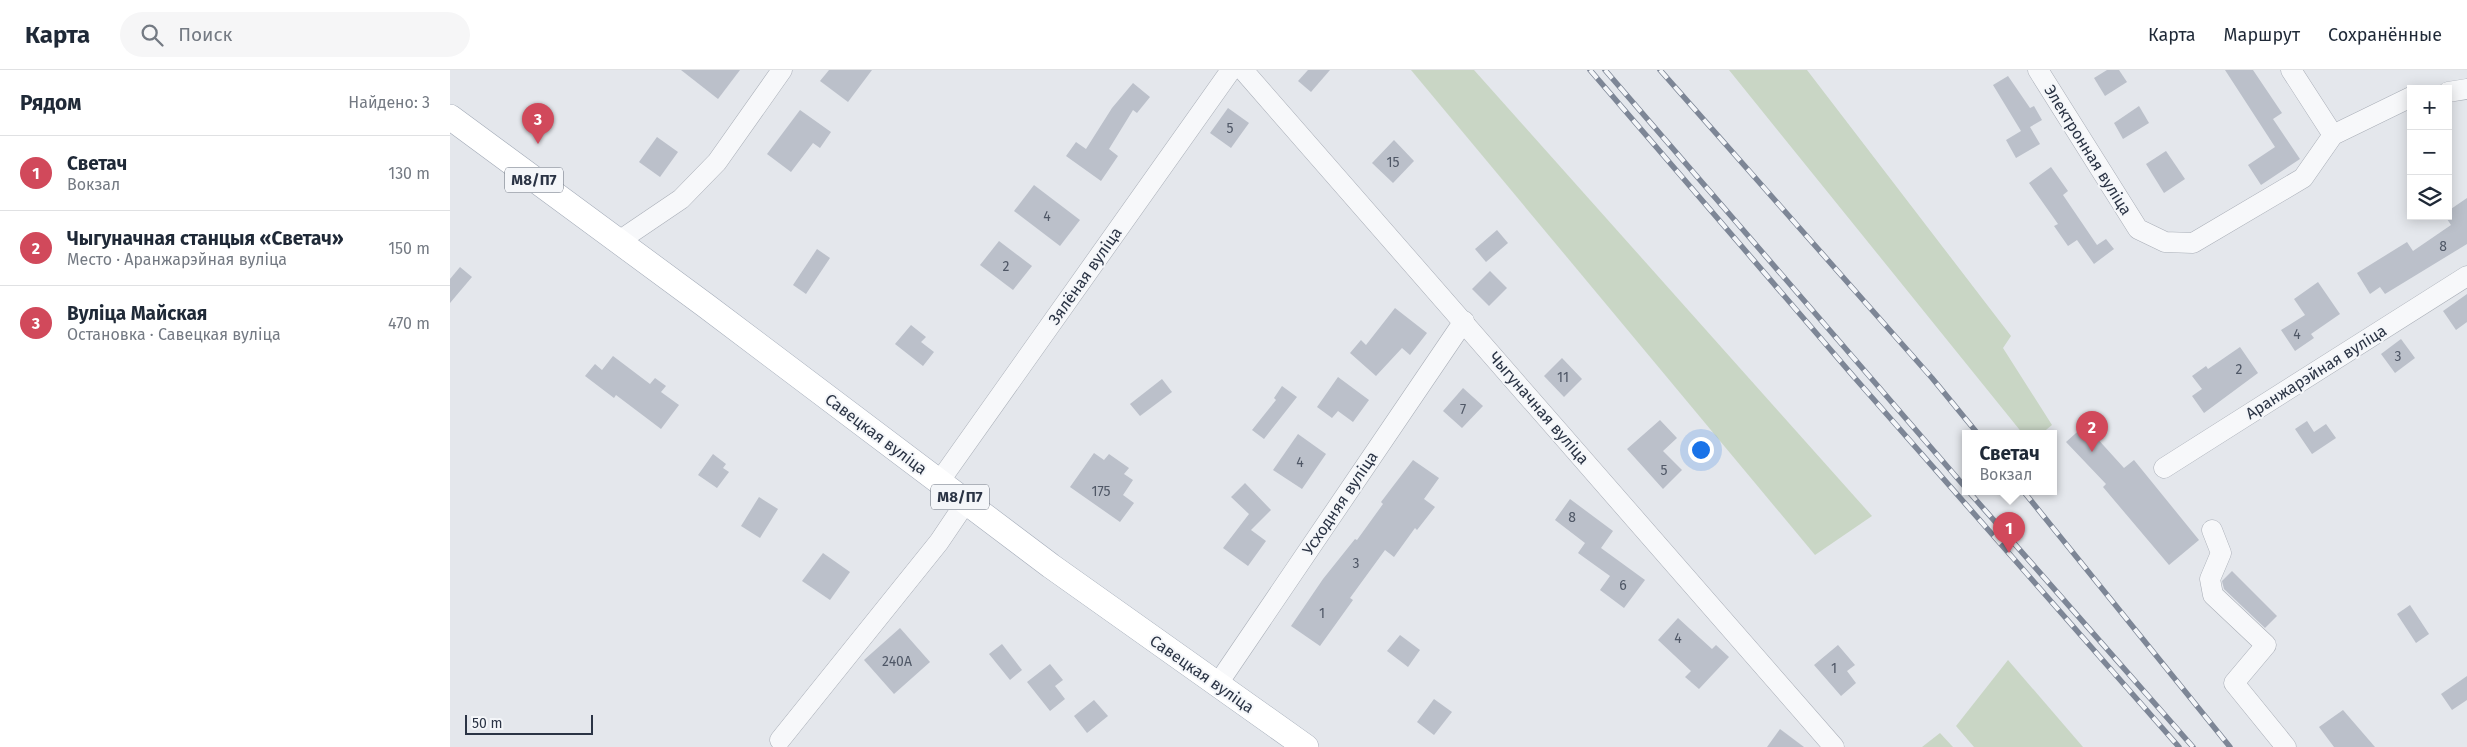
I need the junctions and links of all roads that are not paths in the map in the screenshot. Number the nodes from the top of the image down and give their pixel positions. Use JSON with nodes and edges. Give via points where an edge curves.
{"nodes":[{"id":1,"x":782,"y":70,"type":"edge"},
{"id":2,"x":1231,"y":70,"type":"edge"},
{"id":3,"x":1243,"y":70,"type":"edge"},
{"id":4,"x":2038,"y":70,"type":"edge"},
{"id":5,"x":2291,"y":70,"type":"edge"},
{"id":6,"x":2467,"y":89,"type":"edge"},
{"id":7,"x":2452,"y":91,"type":"edge"},
{"id":8,"x":2407,"y":99,"type":"edge"},
{"id":9,"x":450,"y":117,"type":"edge"},
{"id":10,"x":2333,"y":136,"type":"junction"},
{"id":11,"x":619,"y":241,"type":"junction"},
{"id":12,"x":2467,"y":276,"type":"edge"},
{"id":13,"x":1464,"y":321,"type":"junction"},
{"id":14,"x":2164,"y":468,"type":"dead end"},
{"id":15,"x":940,"y":482,"type":"junction"},
{"id":16,"x":966,"y":502,"type":"junction"},
{"id":17,"x":2212,"y":530,"type":"dead end"},
{"id":18,"x":1216,"y":685,"type":"junction"},
{"id":19,"x":780,"y":740,"type":"dead end"},
{"id":20,"x":1306,"y":747,"type":"edge"},
{"id":21,"x":1834,"y":747,"type":"edge"},
{"id":22,"x":2286,"y":747,"type":"edge"}],
"edges":[{"from":1,"to":11,"type":"street","via":[[717,162],[681,199]]},
{"from":2,"to":15,"type":"street","name":"Зялёная вуліца"},
{"from":3,"to":13,"type":"street","name":"Чыгуначная вуліца"},
{"from":4,"to":10,"type":"street","name":"Электронная вуліца","via":[[2138,229],[2165,242],[2193,243],[2303,178]]},
{"from":5,"to":10,"type":"street"},
{"from":6,"to":7,"type":"street"},
{"from":8,"to":10,"type":"street"},
{"from":9,"to":11,"type":"main road","name":"Савецкая вуліца","number":"М8/П7"},
{"from":11,"to":15,"type":"main road","name":"Савецкая вуліца","number":"М8/П7"},
{"from":12,"to":14,"type":"street","name":"Аранжарэйная вуліца"},
{"from":13,"to":18,"type":"street","name":"Усходняя вуліца"},
{"from":13,"to":21,"type":"street","name":"Чыгуначная вуліца"},
{"from":15,"to":16,"type":"main road","name":"Савецкая вуліца","number":"М8/П7"},
{"from":16,"to":18,"type":"main road","name":"Савецкая вуліца","number":"М8/П7"},
{"from":16,"to":19,"type":"street","via":[[939,542]]},
{"from":17,"to":22,"type":"street","via":[[2221,553],[2210,579],[2213,595],[2266,645],[2234,683]]},
{"from":18,"to":20,"type":"main road","name":"Савецкая вуліца","number":"М8/П7"}]}
